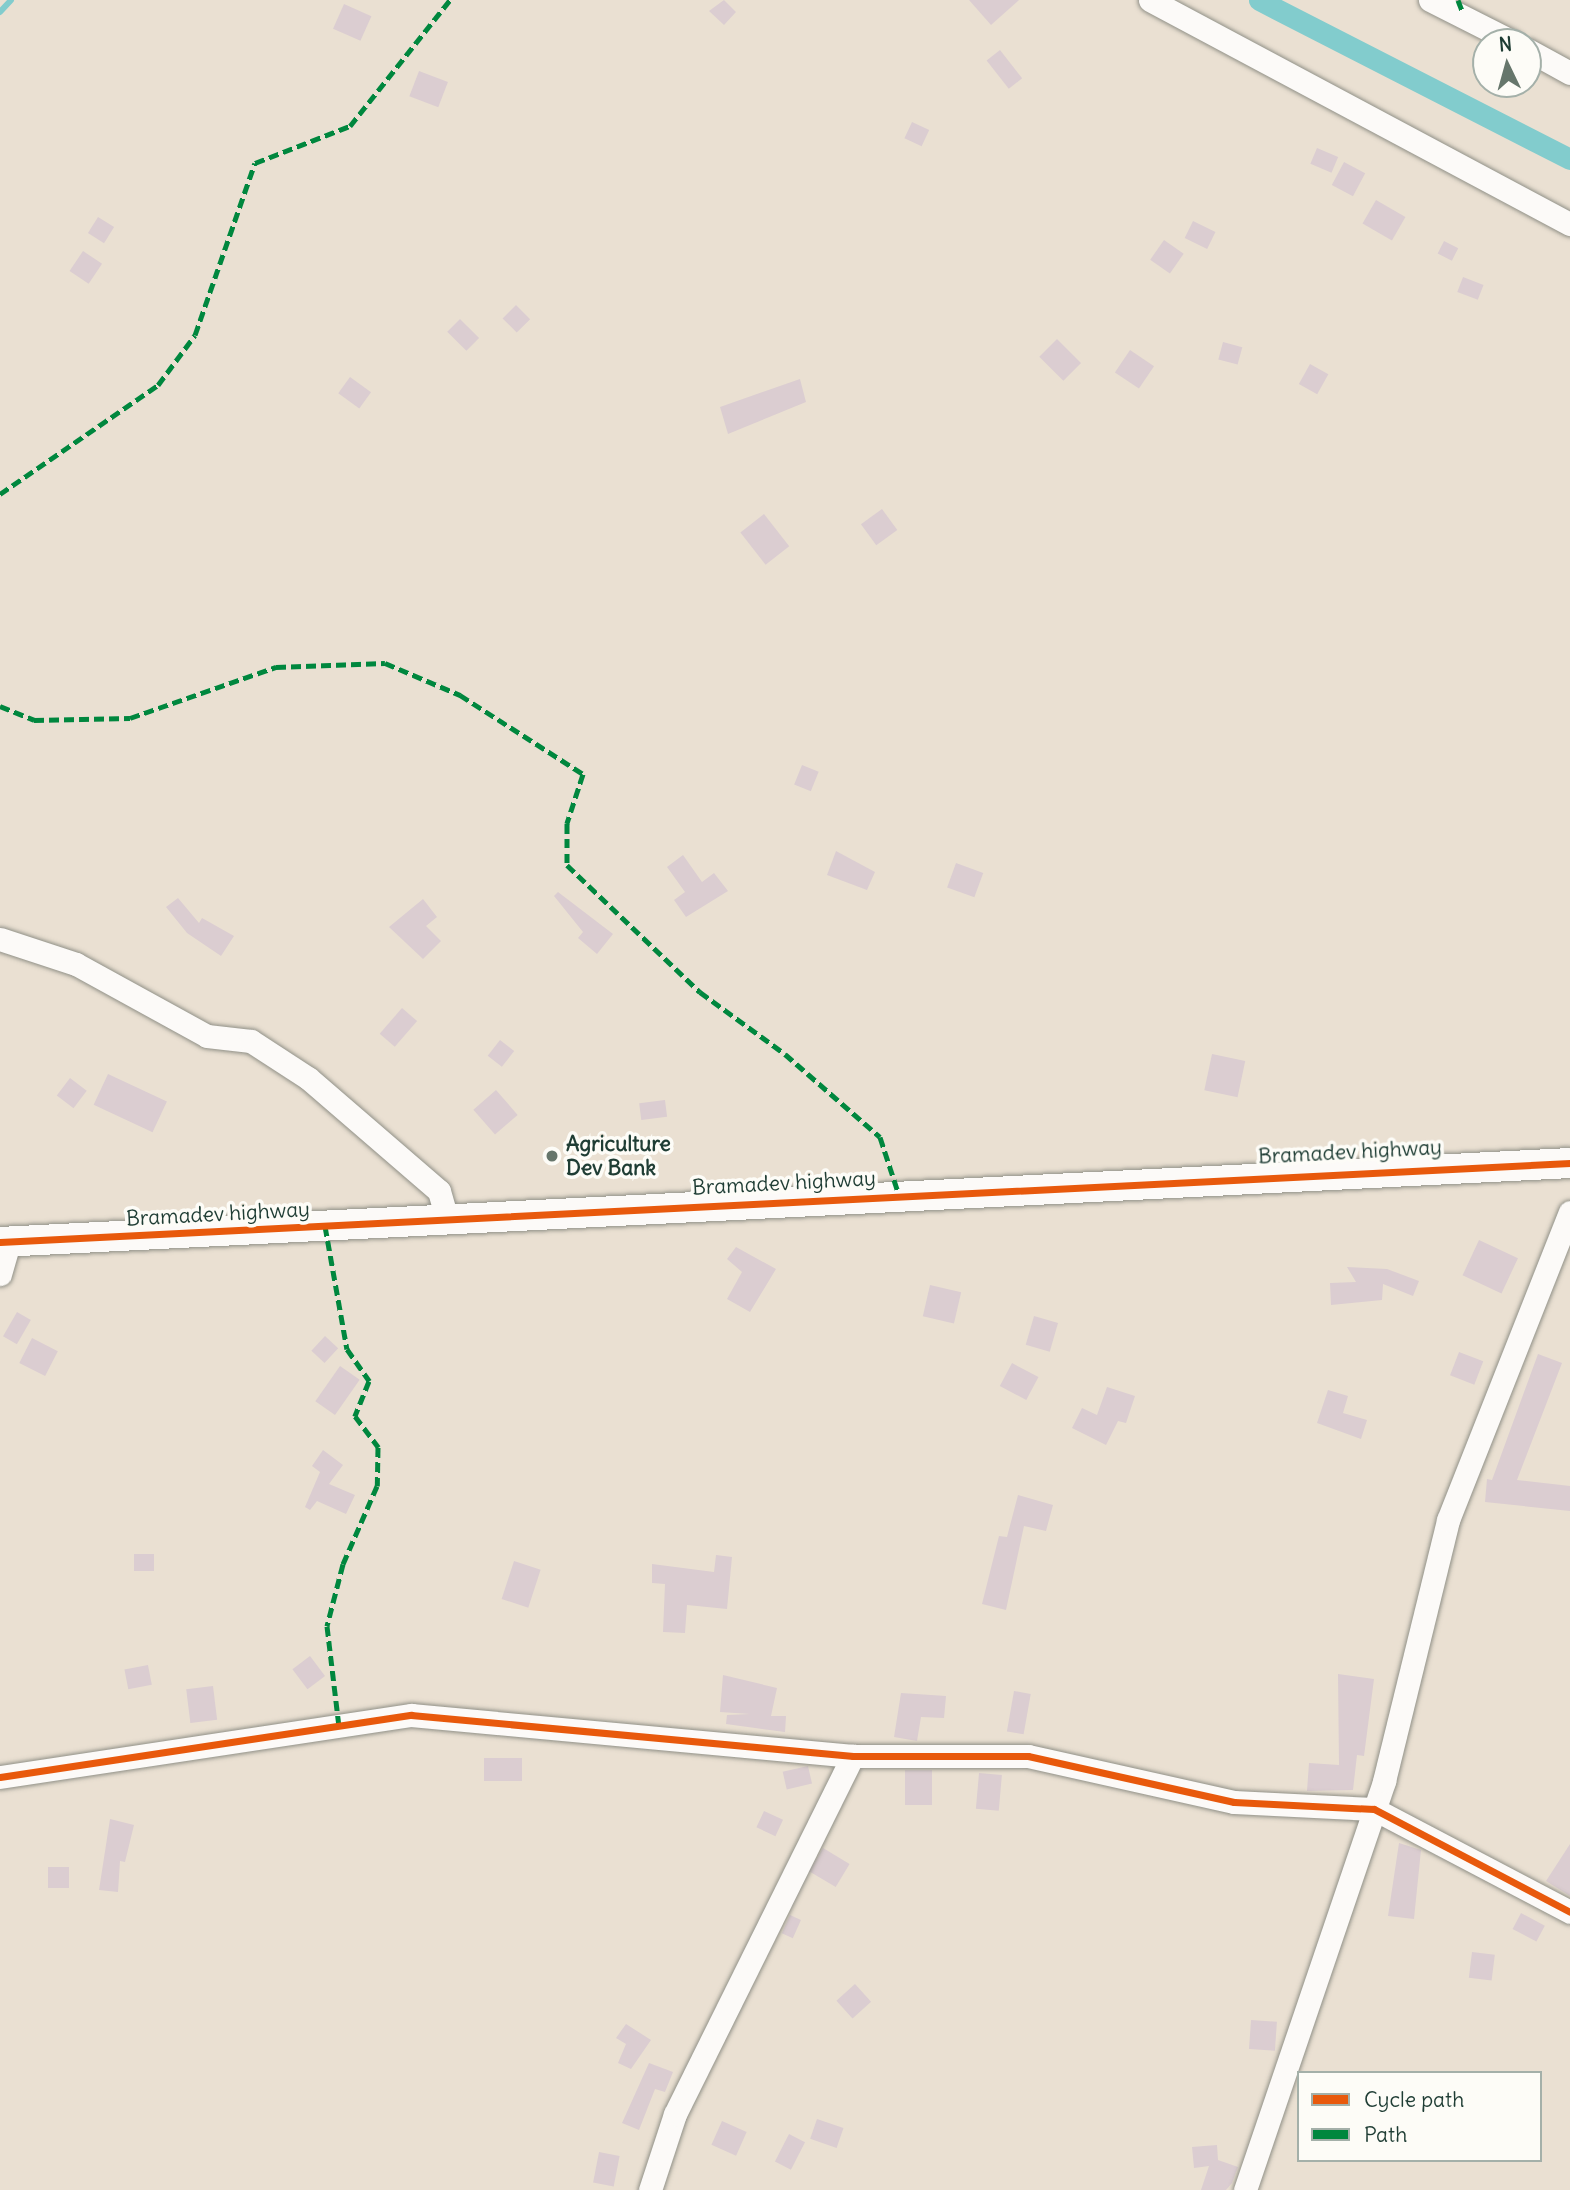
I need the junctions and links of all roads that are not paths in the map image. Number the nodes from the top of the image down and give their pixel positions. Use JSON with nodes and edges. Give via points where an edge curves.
{"nodes":[{"id":1,"x":1150,"y":0,"type":"edge"},
{"id":2,"x":1430,"y":0,"type":"edge"},
{"id":3,"x":1485,"y":28,"type":"edge"},
{"id":4,"x":1542,"y":58,"type":"edge"},
{"id":5,"x":1570,"y":73,"type":"edge"},
{"id":6,"x":1570,"y":223,"type":"edge"},
{"id":7,"x":0,"y":939,"type":"edge"},
{"id":8,"x":1570,"y":1163,"type":"edge"},
{"id":9,"x":1570,"y":1212,"type":"edge"},
{"id":10,"x":447,"y":1219,"type":"junction"},
{"id":11,"x":5,"y":1242,"type":"edge"},
{"id":12,"x":0,"y":1274,"type":"edge"},
{"id":13,"x":853,"y":1756,"type":"junction"},
{"id":14,"x":0,"y":1777,"type":"edge"},
{"id":15,"x":1374,"y":1809,"type":"junction"},
{"id":16,"x":1570,"y":1912,"type":"edge"},
{"id":17,"x":650,"y":2190,"type":"edge"},
{"id":18,"x":1245,"y":2190,"type":"edge"}],
"edges":[{"from":1,"to":6,"type":"street"},
{"from":2,"to":3,"type":"street"},
{"from":4,"to":5,"type":"street"},
{"from":7,"to":10,"type":"street","via":[[76,964],[207,1036],[251,1041],[308,1078],[439,1191]]},
{"from":8,"to":10,"type":"street","name":"Bramadev highway"},
{"from":9,"to":15,"type":"street","via":[[1448,1520]]},
{"from":10,"to":11,"type":"street","name":"Bramadev highway"},
{"from":11,"to":12,"type":"street"},
{"from":13,"to":14,"type":"street","via":[[411,1715]]},
{"from":13,"to":15,"type":"street","via":[[1028,1756],[1234,1802]]},
{"from":13,"to":17,"type":"street","via":[[675,2114]]},
{"from":15,"to":16,"type":"street"},
{"from":15,"to":18,"type":"street"}]}
